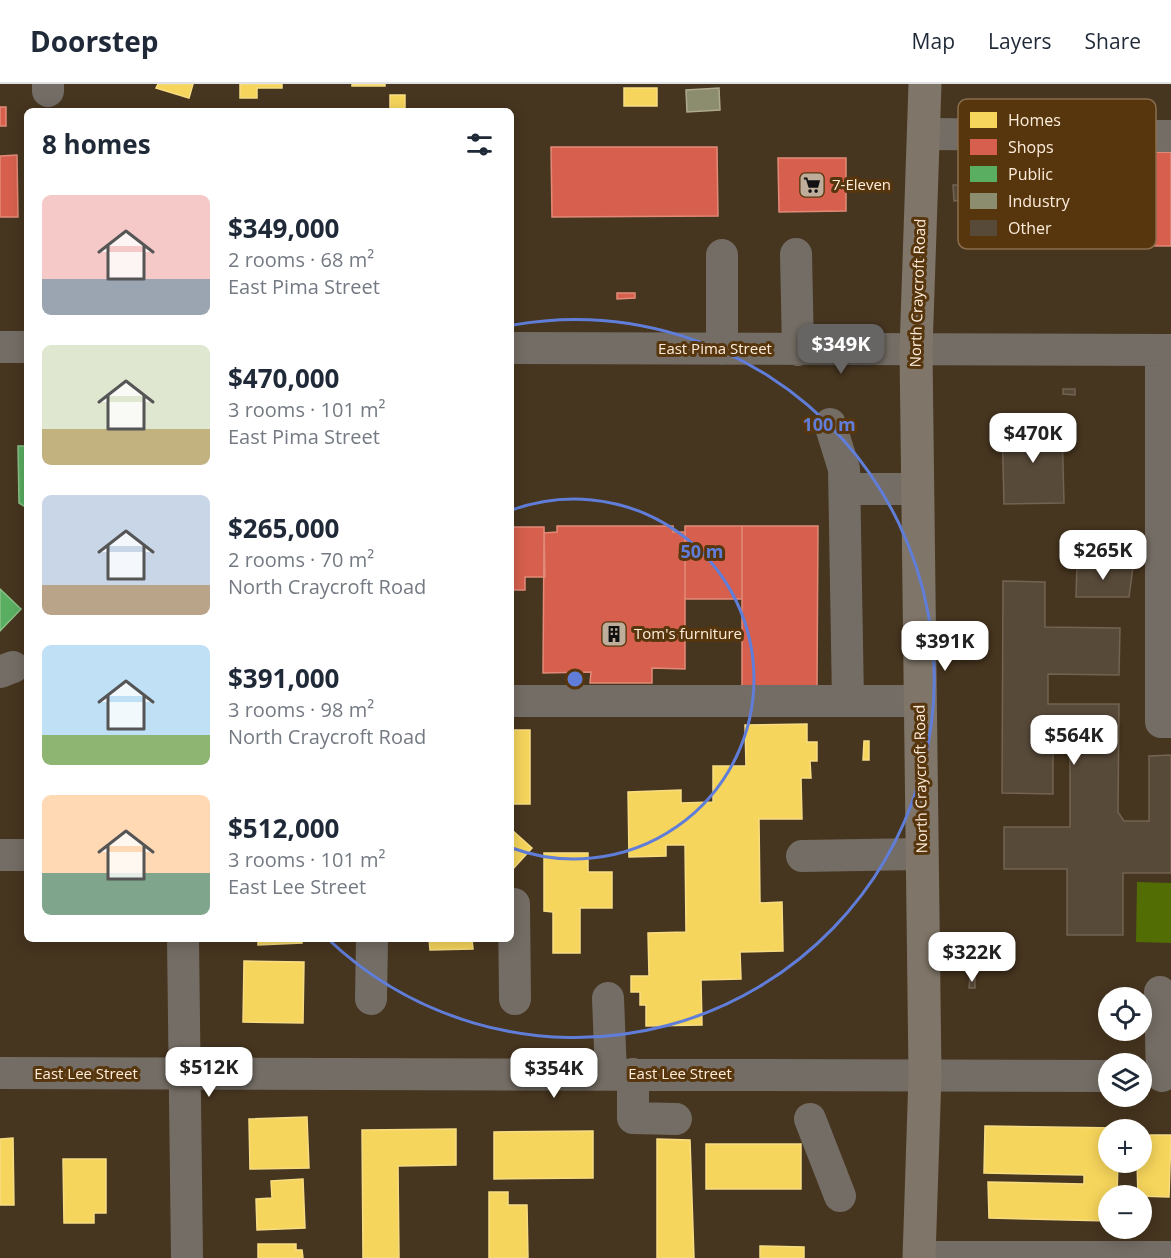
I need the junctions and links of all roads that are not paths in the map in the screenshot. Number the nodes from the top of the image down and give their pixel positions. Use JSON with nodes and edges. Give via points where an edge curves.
{"nodes":[{"id":1,"x":925,"y":84,"type":"edge"},
{"id":2,"x":924,"y":134,"type":"junction"},
{"id":3,"x":958,"y":134,"type":"edge"},
{"id":4,"x":1156,"y":136,"type":"edge"},
{"id":5,"x":1171,"y":136,"type":"edge"},
{"id":6,"x":796,"y":254,"type":"dead end"},
{"id":7,"x":722,"y":255,"type":"dead end"},
{"id":8,"x":0,"y":347,"type":"edge"},
{"id":9,"x":24,"y":347,"type":"edge"},
{"id":10,"x":514,"y":348,"type":"edge"},
{"id":11,"x":722,"y":349,"type":"junction"},
{"id":12,"x":798,"y":350,"type":"junction"},
{"id":13,"x":916,"y":350,"type":"junction"},
{"id":14,"x":1166,"y":350,"type":"edge"},
{"id":15,"x":830,"y":424,"type":"dead end"},
{"id":16,"x":844,"y":489,"type":"junction"},
{"id":17,"x":917,"y":489,"type":"junction"},
{"id":18,"x":514,"y":701,"type":"edge"},
{"id":19,"x":848,"y":701,"type":"junction"},
{"id":20,"x":920,"y":701,"type":"junction"},
{"id":21,"x":1171,"y":722,"type":"edge"},
{"id":22,"x":922,"y":854,"type":"junction"},
{"id":23,"x":0,"y":855,"type":"edge"},
{"id":24,"x":24,"y":855,"type":"edge"},
{"id":25,"x":802,"y":856,"type":"dead end"},
{"id":26,"x":514,"y":904,"type":"dead end"},
{"id":27,"x":183,"y":942,"type":"edge"},
{"id":28,"x":372,"y":942,"type":"edge"},
{"id":29,"x":1160,"y":992,"type":"dead end"},
{"id":30,"x":608,"y":998,"type":"dead end"},
{"id":31,"x":371,"y":999,"type":"dead end"},
{"id":32,"x":515,"y":999,"type":"dead end"},
{"id":33,"x":0,"y":1073,"type":"edge"},
{"id":34,"x":184,"y":1074,"type":"junction"},
{"id":35,"x":622,"y":1074,"type":"junction"},
{"id":36,"x":925,"y":1075,"type":"junction"},
{"id":37,"x":1098,"y":1076,"type":"edge"},
{"id":38,"x":1158,"y":1076,"type":"edge"},
{"id":39,"x":676,"y":1119,"type":"dead end"},
{"id":40,"x":810,"y":1119,"type":"dead end"},
{"id":41,"x":840,"y":1196,"type":"dead end"},
{"id":42,"x":1171,"y":1257,"type":"edge"},
{"id":43,"x":187,"y":1258,"type":"edge"},
{"id":44,"x":919,"y":1258,"type":"edge"}],
"edges":[{"from":1,"to":2,"type":"main road","name":"North Craycroft Road"},
{"from":2,"to":3,"type":"street"},
{"from":2,"to":13,"type":"main road","name":"North Craycroft Road"},
{"from":4,"to":5,"type":"street"},
{"from":6,"to":12,"type":"street"},
{"from":7,"to":11,"type":"street"},
{"from":8,"to":9,"type":"street"},
{"from":10,"to":11,"type":"street","name":"East Pima Street"},
{"from":11,"to":12,"type":"street","name":"East Pima Street"},
{"from":12,"to":13,"type":"street","name":"East Pima Street"},
{"from":13,"to":14,"type":"street","name":"East Pima Street"},
{"from":13,"to":17,"type":"main road","name":"North Craycroft Road"},
{"from":14,"to":21,"type":"street","via":[[1161,722]]},
{"from":15,"to":16,"type":"street","via":[[844,469]]},
{"from":16,"to":17,"type":"street"},
{"from":16,"to":19,"type":"street"},
{"from":17,"to":20,"type":"main road","name":"North Craycroft Road"},
{"from":18,"to":19,"type":"street"},
{"from":19,"to":20,"type":"street"},
{"from":20,"to":22,"type":"main road","name":"North Craycroft Road"},
{"from":22,"to":25,"type":"street"},
{"from":22,"to":36,"type":"main road","name":"North Craycroft Road"},
{"from":23,"to":24,"type":"street"},
{"from":26,"to":32,"type":"street"},
{"from":27,"to":34,"type":"street"},
{"from":28,"to":31,"type":"street"},
{"from":29,"to":38,"type":"street"},
{"from":30,"to":35,"type":"street"},
{"from":33,"to":34,"type":"street","name":"East Lee Street"},
{"from":34,"to":35,"type":"street","name":"East Lee Street"},
{"from":34,"to":43,"type":"street"},
{"from":35,"to":36,"type":"street","name":"East Lee Street"},
{"from":35,"to":39,"type":"street","via":[[633,1118]]},
{"from":36,"to":37,"type":"street","name":"East Lee Street"},
{"from":36,"to":44,"type":"main road","name":"North Craycroft Road"},
{"from":40,"to":41,"type":"street"},
{"from":42,"to":44,"type":"street"}]}
